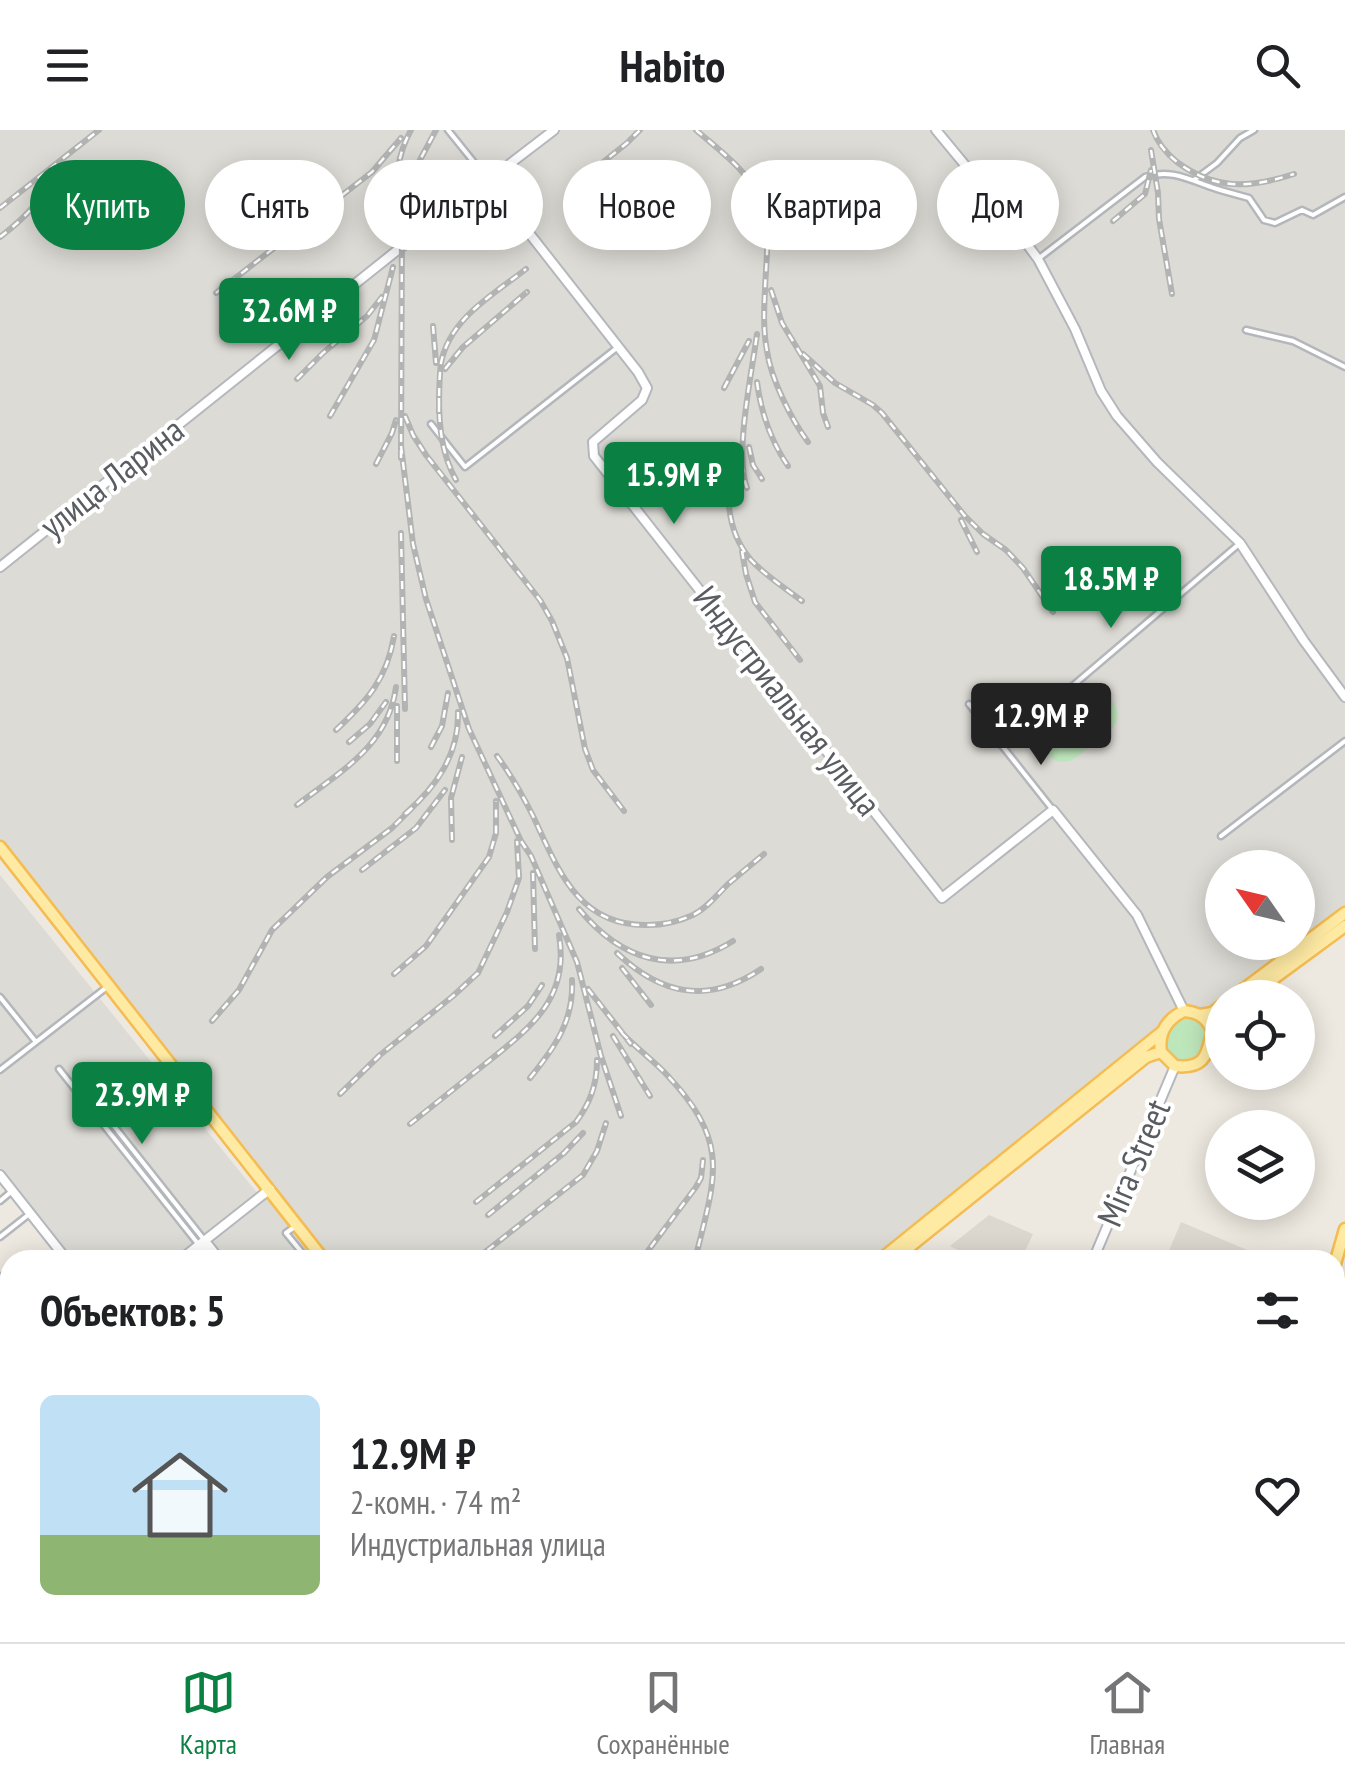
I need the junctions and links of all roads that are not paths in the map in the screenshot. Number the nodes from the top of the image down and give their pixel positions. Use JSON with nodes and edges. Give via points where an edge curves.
{"nodes":[{"id":1,"x":448,"y":130,"type":"edge"},
{"id":2,"x":554,"y":130,"type":"edge"},
{"id":3,"x":936,"y":130,"type":"edge"},
{"id":4,"x":1254,"y":130,"type":"edge"},
{"id":5,"x":472,"y":160,"type":"edge"},
{"id":6,"x":516,"y":160,"type":"edge"},
{"id":7,"x":1194,"y":180,"type":"junction"},
{"id":8,"x":1345,"y":197,"type":"edge"},
{"id":9,"x":398,"y":250,"type":"edge"},
{"id":10,"x":542,"y":250,"type":"edge"},
{"id":11,"x":1038,"y":259,"type":"junction"},
{"id":12,"x":1246,"y":330,"type":"dead end"},
{"id":13,"x":618,"y":347,"type":"junction"},
{"id":14,"x":1345,"y":367,"type":"edge"},
{"id":15,"x":431,"y":424,"type":"dead end"},
{"id":16,"x":1240,"y":543,"type":"junction"},
{"id":17,"x":0,"y":567,"type":"edge"},
{"id":18,"x":1345,"y":696,"type":"edge"},
{"id":19,"x":969,"y":704,"type":"dead end"},
{"id":20,"x":1345,"y":741,"type":"edge"},
{"id":21,"x":1002,"y":746,"type":"junction"},
{"id":22,"x":1053,"y":810,"type":"junction"},
{"id":23,"x":1221,"y":836,"type":"dead end"},
{"id":24,"x":0,"y":847,"type":"edge"},
{"id":25,"x":1345,"y":913,"type":"edge"},
{"id":26,"x":1345,"y":926,"type":"edge"},
{"id":27,"x":1256,"y":980,"type":"edge"},
{"id":28,"x":1272,"y":980,"type":"edge"},
{"id":29,"x":110,"y":986,"type":"junction"},
{"id":30,"x":0,"y":997,"type":"edge"},
{"id":31,"x":1184,"y":1011,"type":"junction"},
{"id":32,"x":1200,"y":1014,"type":"junction"},
{"id":33,"x":1205,"y":1014,"type":"edge"},
{"id":34,"x":1205,"y":1019,"type":"edge"},
{"id":35,"x":1162,"y":1032,"type":"junction"},
{"id":36,"x":36,"y":1042,"type":"junction"},
{"id":37,"x":1160,"y":1052,"type":"junction"},
{"id":38,"x":1205,"y":1055,"type":"edge"},
{"id":39,"x":1175,"y":1066,"type":"junction"},
{"id":40,"x":58,"y":1069,"type":"dead end"},
{"id":41,"x":0,"y":1070,"type":"edge"},
{"id":42,"x":80,"y":1083,"type":"dead end"},
{"id":43,"x":1041,"y":1136,"type":"junction"},
{"id":44,"x":0,"y":1175,"type":"edge"},
{"id":45,"x":270,"y":1189,"type":"junction"},
{"id":46,"x":12,"y":1191,"type":"junction"},
{"id":47,"x":0,"y":1201,"type":"edge"},
{"id":48,"x":30,"y":1213,"type":"junction"},
{"id":49,"x":296,"y":1225,"type":"junction"},
{"id":50,"x":923,"y":1230,"type":"junction"},
{"id":51,"x":0,"y":1237,"type":"edge"},
{"id":52,"x":202,"y":1243,"type":"junction"},
{"id":53,"x":59,"y":1250,"type":"edge"},
{"id":54,"x":193,"y":1250,"type":"edge"},
{"id":55,"x":206,"y":1250,"type":"edge"},
{"id":56,"x":209,"y":1250,"type":"edge"},
{"id":57,"x":300,"y":1250,"type":"edge"},
{"id":58,"x":316,"y":1250,"type":"edge"},
{"id":59,"x":894,"y":1250,"type":"edge"},
{"id":60,"x":903,"y":1250,"type":"edge"},
{"id":61,"x":1097,"y":1250,"type":"edge"}],
"edges":[{"from":1,"to":5,"type":"street","name":"Индустриальная улица"},
{"from":2,"to":6,"type":"street","name":"улица Ларина"},
{"from":3,"to":11,"type":"street"},
{"from":4,"to":7,"type":"street"},
{"from":7,"to":8,"type":"street","via":[[1249,198],[1264,220],[1275,223],[1302,210],[1313,215]]},
{"from":7,"to":11,"type":"street","via":[[1165,173],[1145,177]]},
{"from":9,"to":17,"type":"street","name":"улица Ларина"},
{"from":10,"to":13,"type":"street","name":"Индустриальная улица"},
{"from":11,"to":16,"type":"street","via":[[1118,416]]},
{"from":12,"to":14,"type":"street","via":[[1293,341]]},
{"from":13,"to":15,"type":"street","via":[[465,467]]},
{"from":13,"to":22,"type":"street","name":"Индустриальная улица","via":[[646,391],[593,442],[594,456],[942,898]]},
{"from":16,"to":18,"type":"street"},
{"from":16,"to":21,"type":"street"},
{"from":19,"to":21,"type":"street"},
{"from":20,"to":23,"type":"street"},
{"from":21,"to":22,"type":"street"},
{"from":22,"to":31,"type":"street","via":[[1137,915]]},
{"from":24,"to":29,"type":"main road"},
{"from":25,"to":27,"type":"main road"},
{"from":26,"to":28,"type":"main road"},
{"from":29,"to":36,"type":"street"},
{"from":29,"to":45,"type":"main road"},
{"from":30,"to":36,"type":"street"},
{"from":31,"to":32,"type":"main road"},
{"from":31,"to":35,"type":"main road"},
{"from":32,"to":33,"type":"main road"},
{"from":32,"to":34,"type":"main road"},
{"from":35,"to":37,"type":"main road"},
{"from":35,"to":43,"type":"main road"},
{"from":36,"to":41,"type":"street"},
{"from":37,"to":39,"type":"main road"},
{"from":37,"to":43,"type":"main road"},
{"from":38,"to":39,"type":"main road","via":[[1193,1066]]},
{"from":39,"to":61,"type":"street","name":"Mira Street"},
{"from":40,"to":52,"type":"street"},
{"from":42,"to":52,"type":"street"},
{"from":43,"to":50,"type":"main road"},
{"from":44,"to":46,"type":"street"},
{"from":45,"to":49,"type":"main road"},
{"from":45,"to":52,"type":"street"},
{"from":46,"to":47,"type":"street"},
{"from":46,"to":48,"type":"street"},
{"from":48,"to":51,"type":"street"},
{"from":48,"to":53,"type":"street"},
{"from":49,"to":57,"type":"street","via":[[286,1233]]},
{"from":49,"to":58,"type":"main road"},
{"from":50,"to":59,"type":"main road"},
{"from":50,"to":60,"type":"main road"},
{"from":52,"to":54,"type":"street"},
{"from":52,"to":55,"type":"street"},
{"from":52,"to":56,"type":"street"}]}
